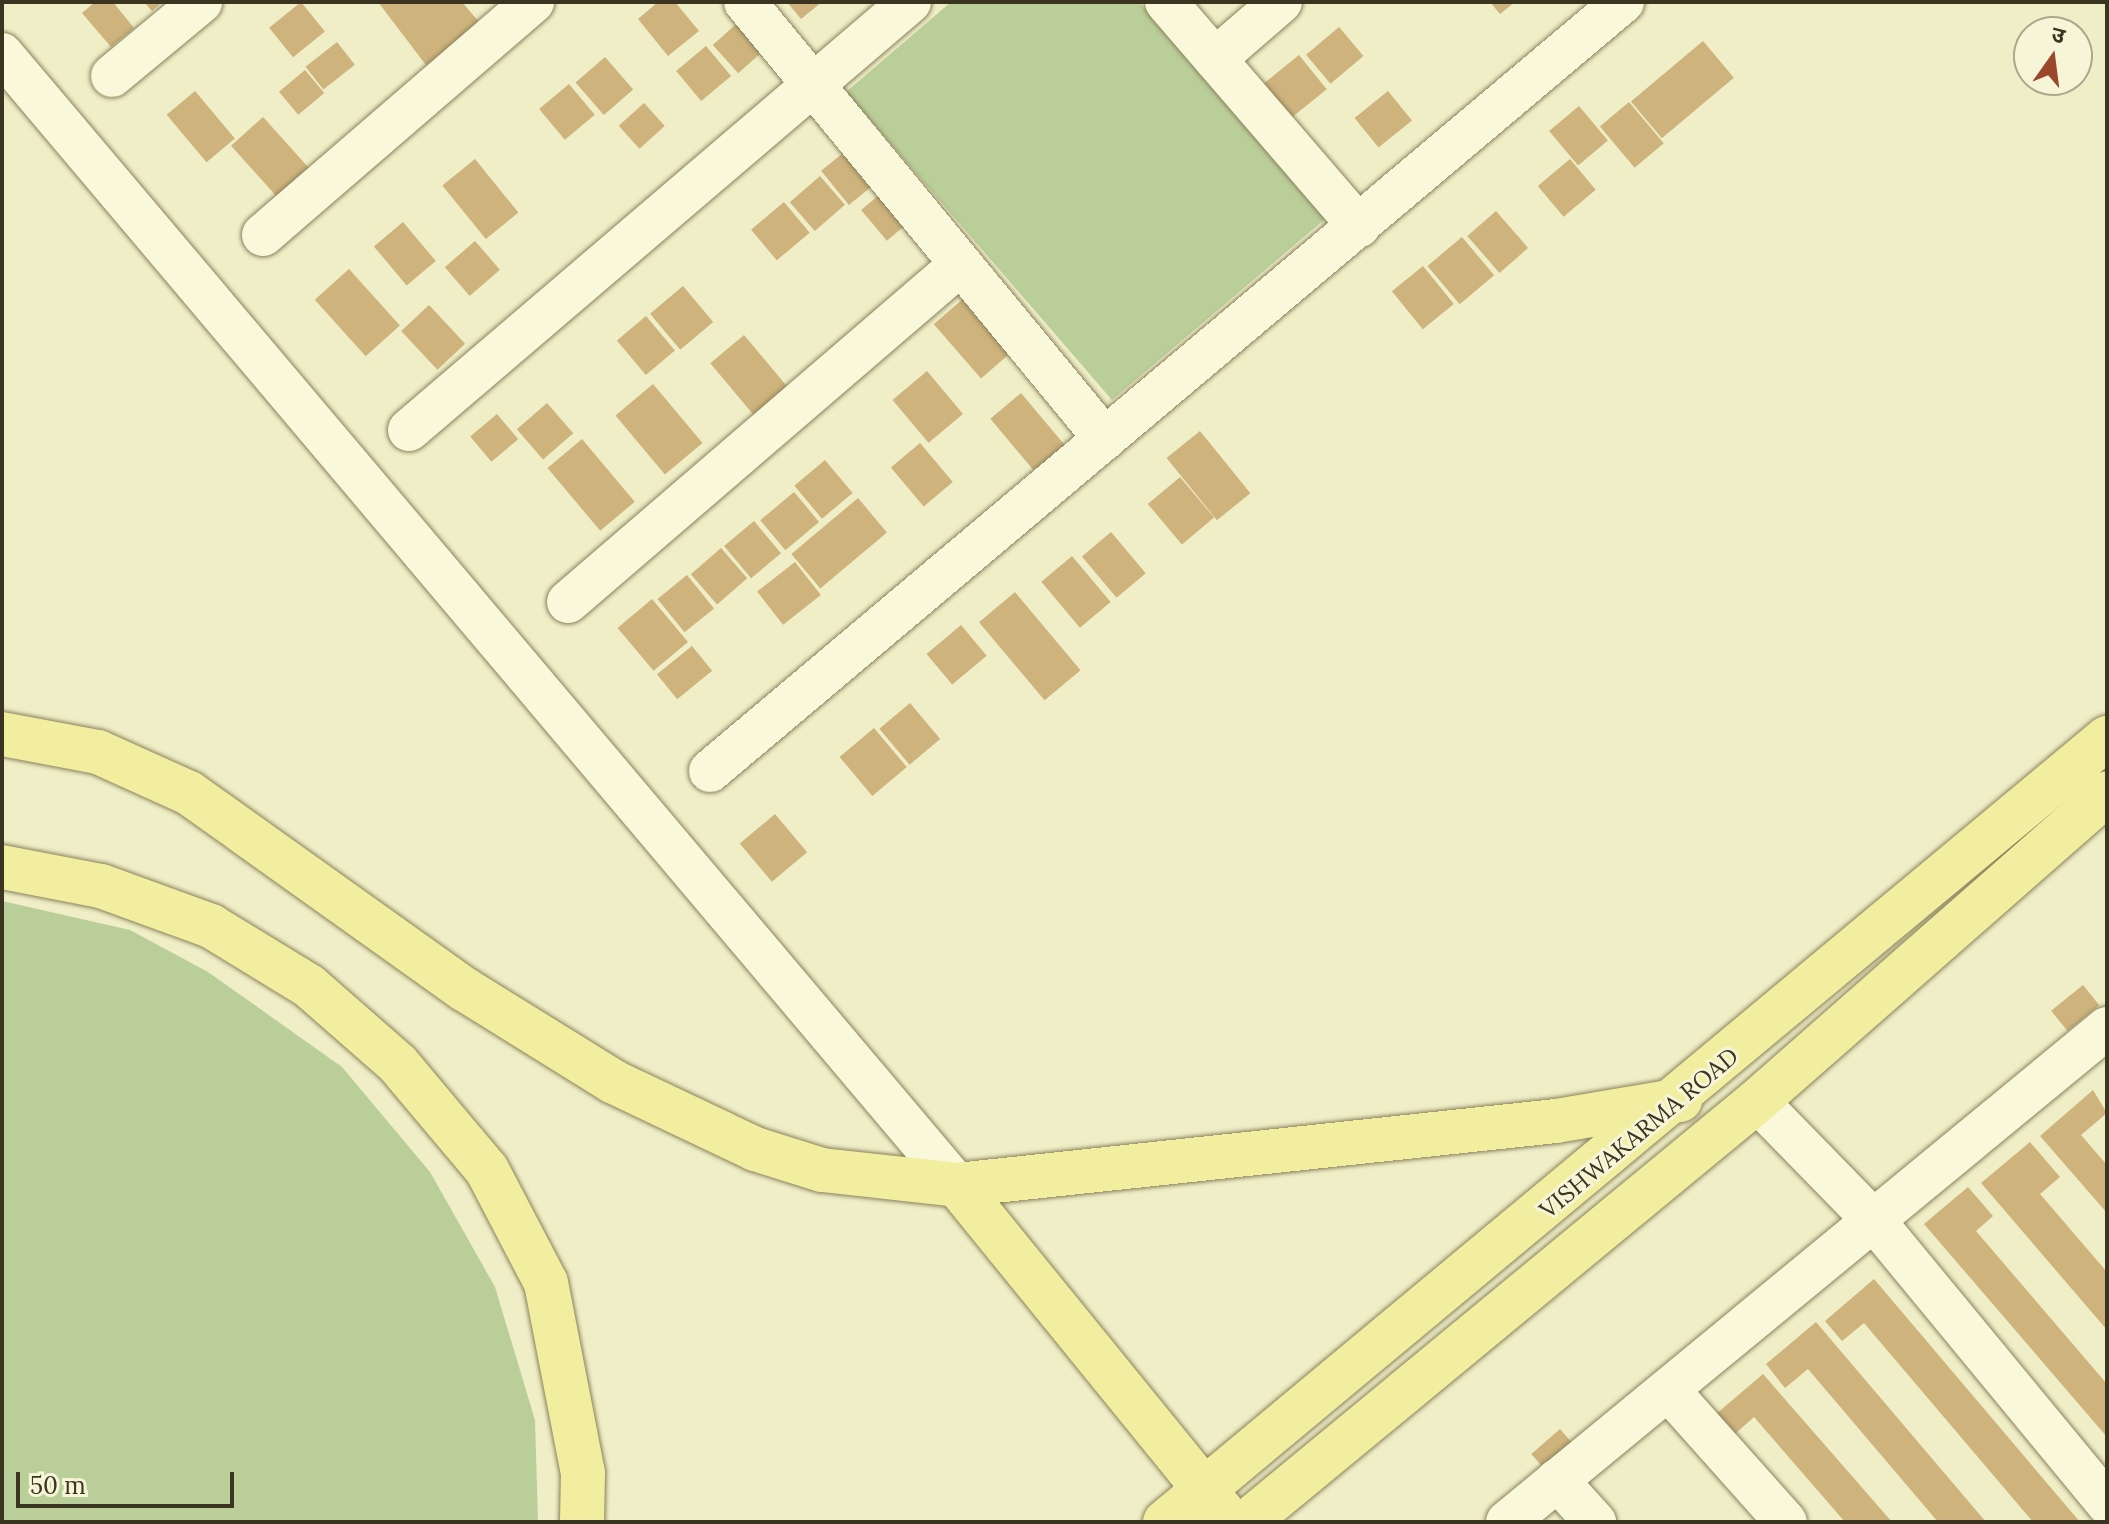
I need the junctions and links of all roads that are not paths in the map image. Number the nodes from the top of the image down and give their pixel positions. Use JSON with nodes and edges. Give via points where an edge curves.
{"nodes":[{"id":1,"x":201,"y":2,"type":"edge"},
{"id":2,"x":533,"y":2,"type":"edge"},
{"id":3,"x":745,"y":2,"type":"edge"},
{"id":4,"x":910,"y":2,"type":"edge"},
{"id":5,"x":1166,"y":2,"type":"edge"},
{"id":6,"x":1281,"y":2,"type":"edge"},
{"id":7,"x":1623,"y":2,"type":"edge"},
{"id":8,"x":2,"y":54,"type":"edge"},
{"id":9,"x":1215,"y":59,"type":"junction"},
{"id":10,"x":112,"y":76,"type":"dead end"},
{"id":11,"x":813,"y":84,"type":"junction"},
{"id":12,"x":1359,"y":226,"type":"junction"},
{"id":13,"x":263,"y":235,"type":"dead end"},
{"id":14,"x":961,"y":264,"type":"junction"},
{"id":15,"x":409,"y":430,"type":"dead end"},
{"id":16,"x":1105,"y":439,"type":"junction"},
{"id":17,"x":568,"y":602,"type":"dead end"},
{"id":18,"x":2,"y":734,"type":"edge"},
{"id":19,"x":2107,"y":738,"type":"edge"},
{"id":20,"x":710,"y":771,"type":"dead end"},
{"id":21,"x":2107,"y":793,"type":"edge"},
{"id":22,"x":2,"y":867,"type":"edge"},
{"id":23,"x":2102,"y":1043,"type":"edge"},
{"id":24,"x":1680,"y":1100,"type":"junction"},
{"id":25,"x":1757,"y":1101,"type":"junction"},
{"id":26,"x":957,"y":1185,"type":"junction"},
{"id":27,"x":1877,"y":1224,"type":"junction"},
{"id":28,"x":1670,"y":1392,"type":"junction"},
{"id":29,"x":1557,"y":1480,"type":"junction"},
{"id":30,"x":2107,"y":1503,"type":"edge"},
{"id":31,"x":1219,"y":1506,"type":"edge"},
{"id":32,"x":582,"y":1522,"type":"edge"},
{"id":33,"x":1165,"y":1522,"type":"edge"},
{"id":34,"x":1247,"y":1522,"type":"edge"},
{"id":35,"x":1507,"y":1522,"type":"edge"},
{"id":36,"x":1595,"y":1522,"type":"edge"},
{"id":37,"x":1786,"y":1522,"type":"edge"}],
"edges":[{"from":1,"to":10,"type":"street"},
{"from":2,"to":13,"type":"street"},
{"from":3,"to":11,"type":"street"},
{"from":4,"to":11,"type":"street"},
{"from":5,"to":9,"type":"street"},
{"from":6,"to":9,"type":"street"},
{"from":7,"to":12,"type":"street"},
{"from":8,"to":26,"type":"street"},
{"from":9,"to":12,"type":"street"},
{"from":11,"to":14,"type":"street"},
{"from":11,"to":15,"type":"street"},
{"from":12,"to":16,"type":"street"},
{"from":14,"to":16,"type":"street"},
{"from":14,"to":17,"type":"street"},
{"from":16,"to":20,"type":"street"},
{"from":18,"to":26,"type":"main road","via":[[98,752],[189,793],[464,989],[690,1120],[822,1170]]},
{"from":19,"to":24,"type":"main road","name":"VISHWAKARMA ROAD"},
{"from":21,"to":25,"type":"main road","name":"VISHWAKARMA ROAD"},
{"from":22,"to":32,"type":"main road","via":[[101,886],[211,926],[309,986],[398,1064],[487,1170],[546,1283],[583,1473]]},
{"from":23,"to":27,"type":"street"},
{"from":24,"to":26,"type":"main road","via":[[1556,1121]]},
{"from":24,"to":31,"type":"main road","name":"VISHWAKARMA ROAD"},
{"from":25,"to":27,"type":"street"},
{"from":25,"to":34,"type":"main road","name":"VISHWAKARMA ROAD"},
{"from":26,"to":31,"type":"main road"},
{"from":27,"to":28,"type":"street"},
{"from":27,"to":30,"type":"street"},
{"from":28,"to":29,"type":"street"},
{"from":28,"to":37,"type":"street"},
{"from":29,"to":35,"type":"street"},
{"from":29,"to":36,"type":"street"},
{"from":31,"to":33,"type":"main road","name":"VISHWAKARMA ROAD"}]}
